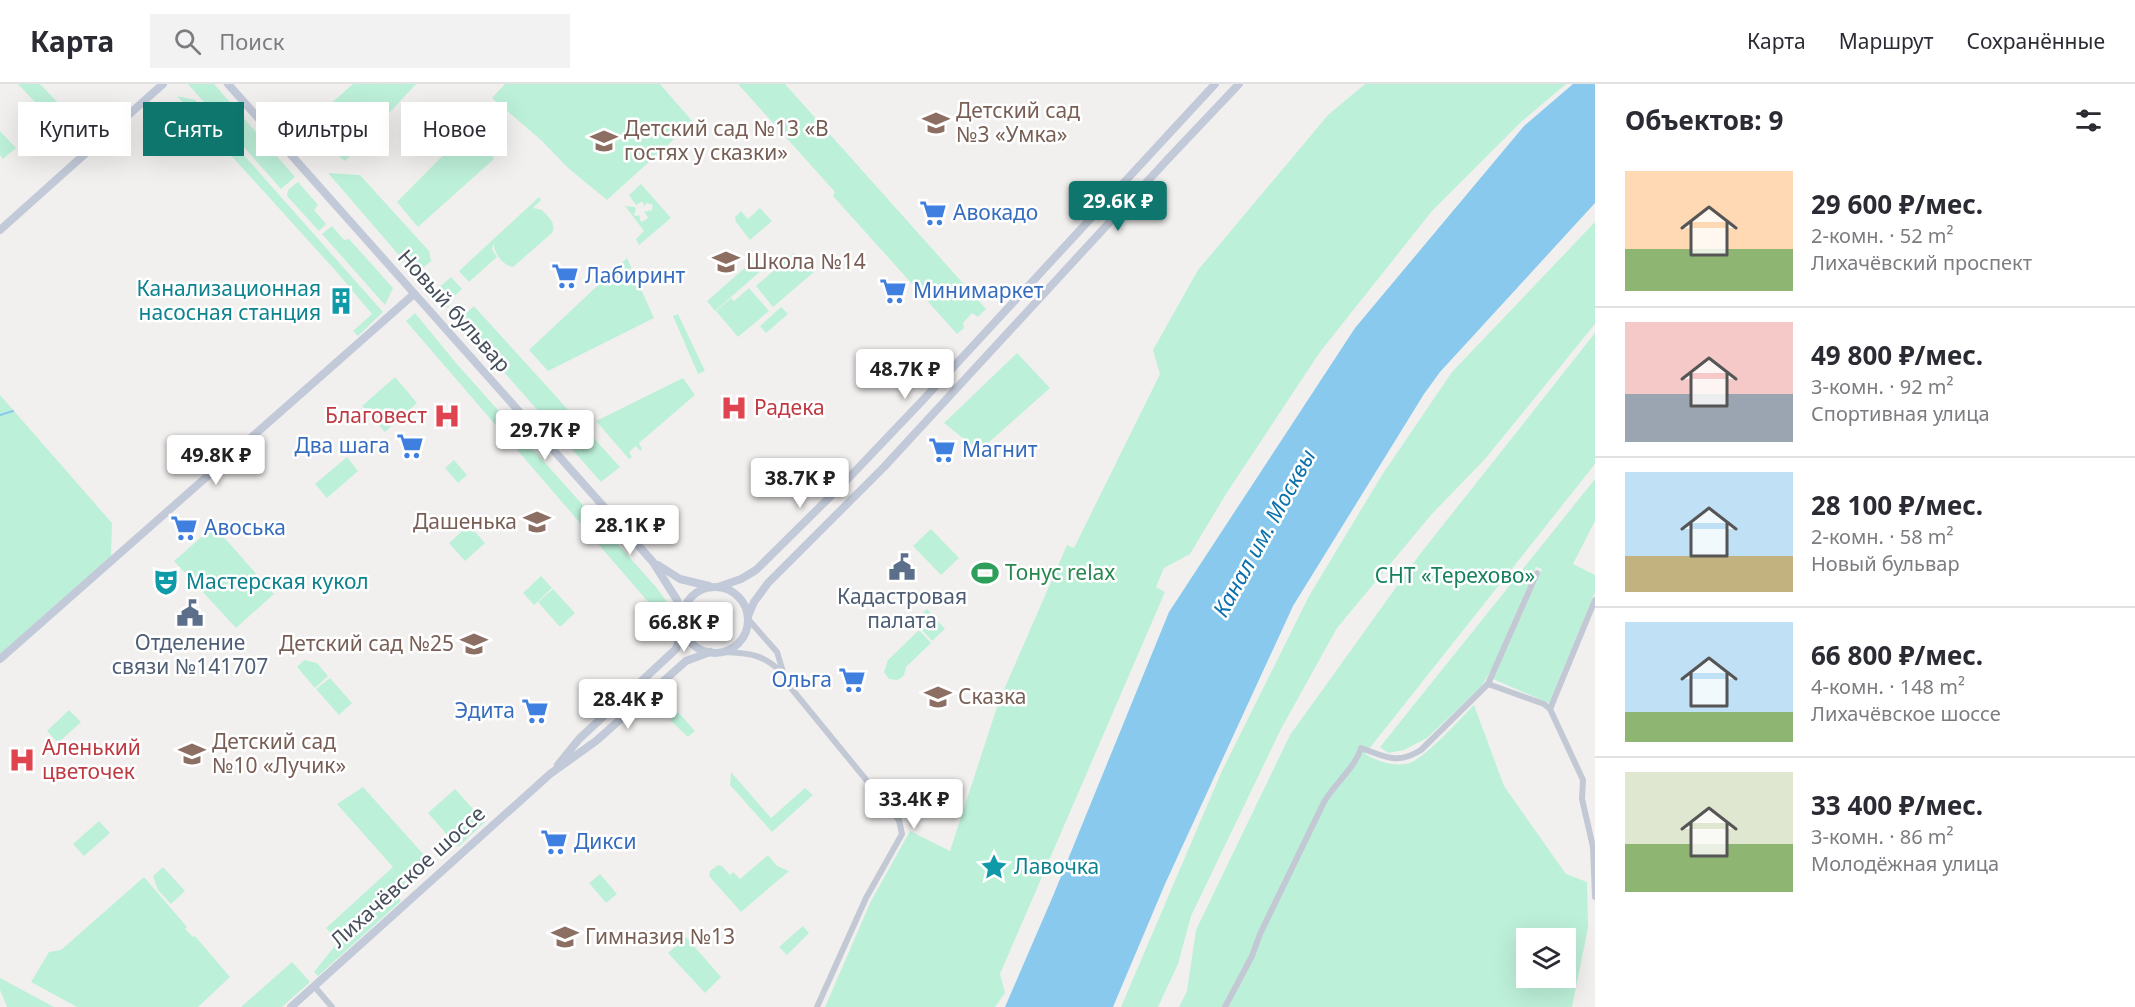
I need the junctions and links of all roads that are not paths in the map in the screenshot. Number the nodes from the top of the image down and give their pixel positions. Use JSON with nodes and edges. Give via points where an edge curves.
{"nodes":[{"id":1,"x":163,"y":84,"type":"edge"},
{"id":2,"x":228,"y":84,"type":"edge"},
{"id":3,"x":1215,"y":84,"type":"edge"},
{"id":4,"x":1239,"y":84,"type":"edge"},
{"id":5,"x":0,"y":230,"type":"edge"},
{"id":6,"x":414,"y":294,"type":"junction"},
{"id":7,"x":653,"y":562,"type":"junction"},
{"id":8,"x":1537,"y":573,"type":"dead end"},
{"id":9,"x":716,"y":587,"type":"junction"},
{"id":10,"x":1595,"y":600,"type":"edge"},
{"id":11,"x":748,"y":617,"type":"junction"},
{"id":12,"x":683,"y":622,"type":"junction"},
{"id":13,"x":710,"y":652,"type":"junction"},
{"id":14,"x":720,"y":652,"type":"junction"},
{"id":15,"x":0,"y":659,"type":"edge"},
{"id":16,"x":784,"y":675,"type":"junction"},
{"id":17,"x":1488,"y":684,"type":"junction"},
{"id":18,"x":1550,"y":709,"type":"junction"},
{"id":19,"x":550,"y":774,"type":"junction"},
{"id":20,"x":1594,"y":847,"type":"edge"},
{"id":21,"x":1595,"y":897,"type":"edge"},
{"id":22,"x":314,"y":986,"type":"junction"},
{"id":23,"x":291,"y":1007,"type":"edge"},
{"id":24,"x":332,"y":1007,"type":"edge"},
{"id":25,"x":817,"y":1007,"type":"edge"},
{"id":26,"x":1225,"y":1007,"type":"edge"}],
"edges":[{"from":1,"to":5,"type":"main road"},
{"from":2,"to":6,"type":"main road","name":"Новый бульвар"},
{"from":3,"to":9,"type":"main road","via":[[828,499],[756,570]]},
{"from":4,"to":11,"type":"main road","via":[[884,467],[768,583]]},
{"from":6,"to":7,"type":"main road","name":"Новый бульвар"},
{"from":6,"to":15,"type":"main road"},
{"from":7,"to":9,"type":"main road","name":"Новый бульвар","via":[[680,579]]},
{"from":7,"to":12,"type":"main road","name":"Новый бульвар","via":[[677,600]]},
{"from":8,"to":17,"type":"street"},
{"from":9,"to":11,"type":"main road","via":[[738,597]]},
{"from":9,"to":12,"type":"main road","via":[[692,596]]},
{"from":10,"to":18,"type":"street"},
{"from":11,"to":14,"type":"main road","via":[[742,638]]},
{"from":11,"to":16,"type":"street","via":[[777,652]]},
{"from":12,"to":13,"type":"main road","via":[[693,644]]},
{"from":12,"to":19,"type":"main road","name":"Лихачёвское шоссе","via":[[676,649],[579,740]]},
{"from":13,"to":14,"type":"main road"},
{"from":13,"to":19,"type":"main road","name":"Лихачёвское шоссе","via":[[686,661],[596,741]]},
{"from":14,"to":16,"type":"street","via":[[754,654],[775,665]]},
{"from":16,"to":25,"type":"street","via":[[899,820],[902,834],[866,898]]},
{"from":17,"to":18,"type":"street"},
{"from":17,"to":26,"type":"street","via":[[1408,758],[1391,759],[1361,748],[1358,758],[1324,802]]},
{"from":18,"to":20,"type":"street","via":[[1583,780],[1582,799]]},
{"from":19,"to":22,"type":"main road","name":"Лихачёвское шоссе"},
{"from":20,"to":21,"type":"street"},
{"from":22,"to":23,"type":"main road","name":"Лихачёвское шоссе"},
{"from":22,"to":24,"type":"street"}]}
